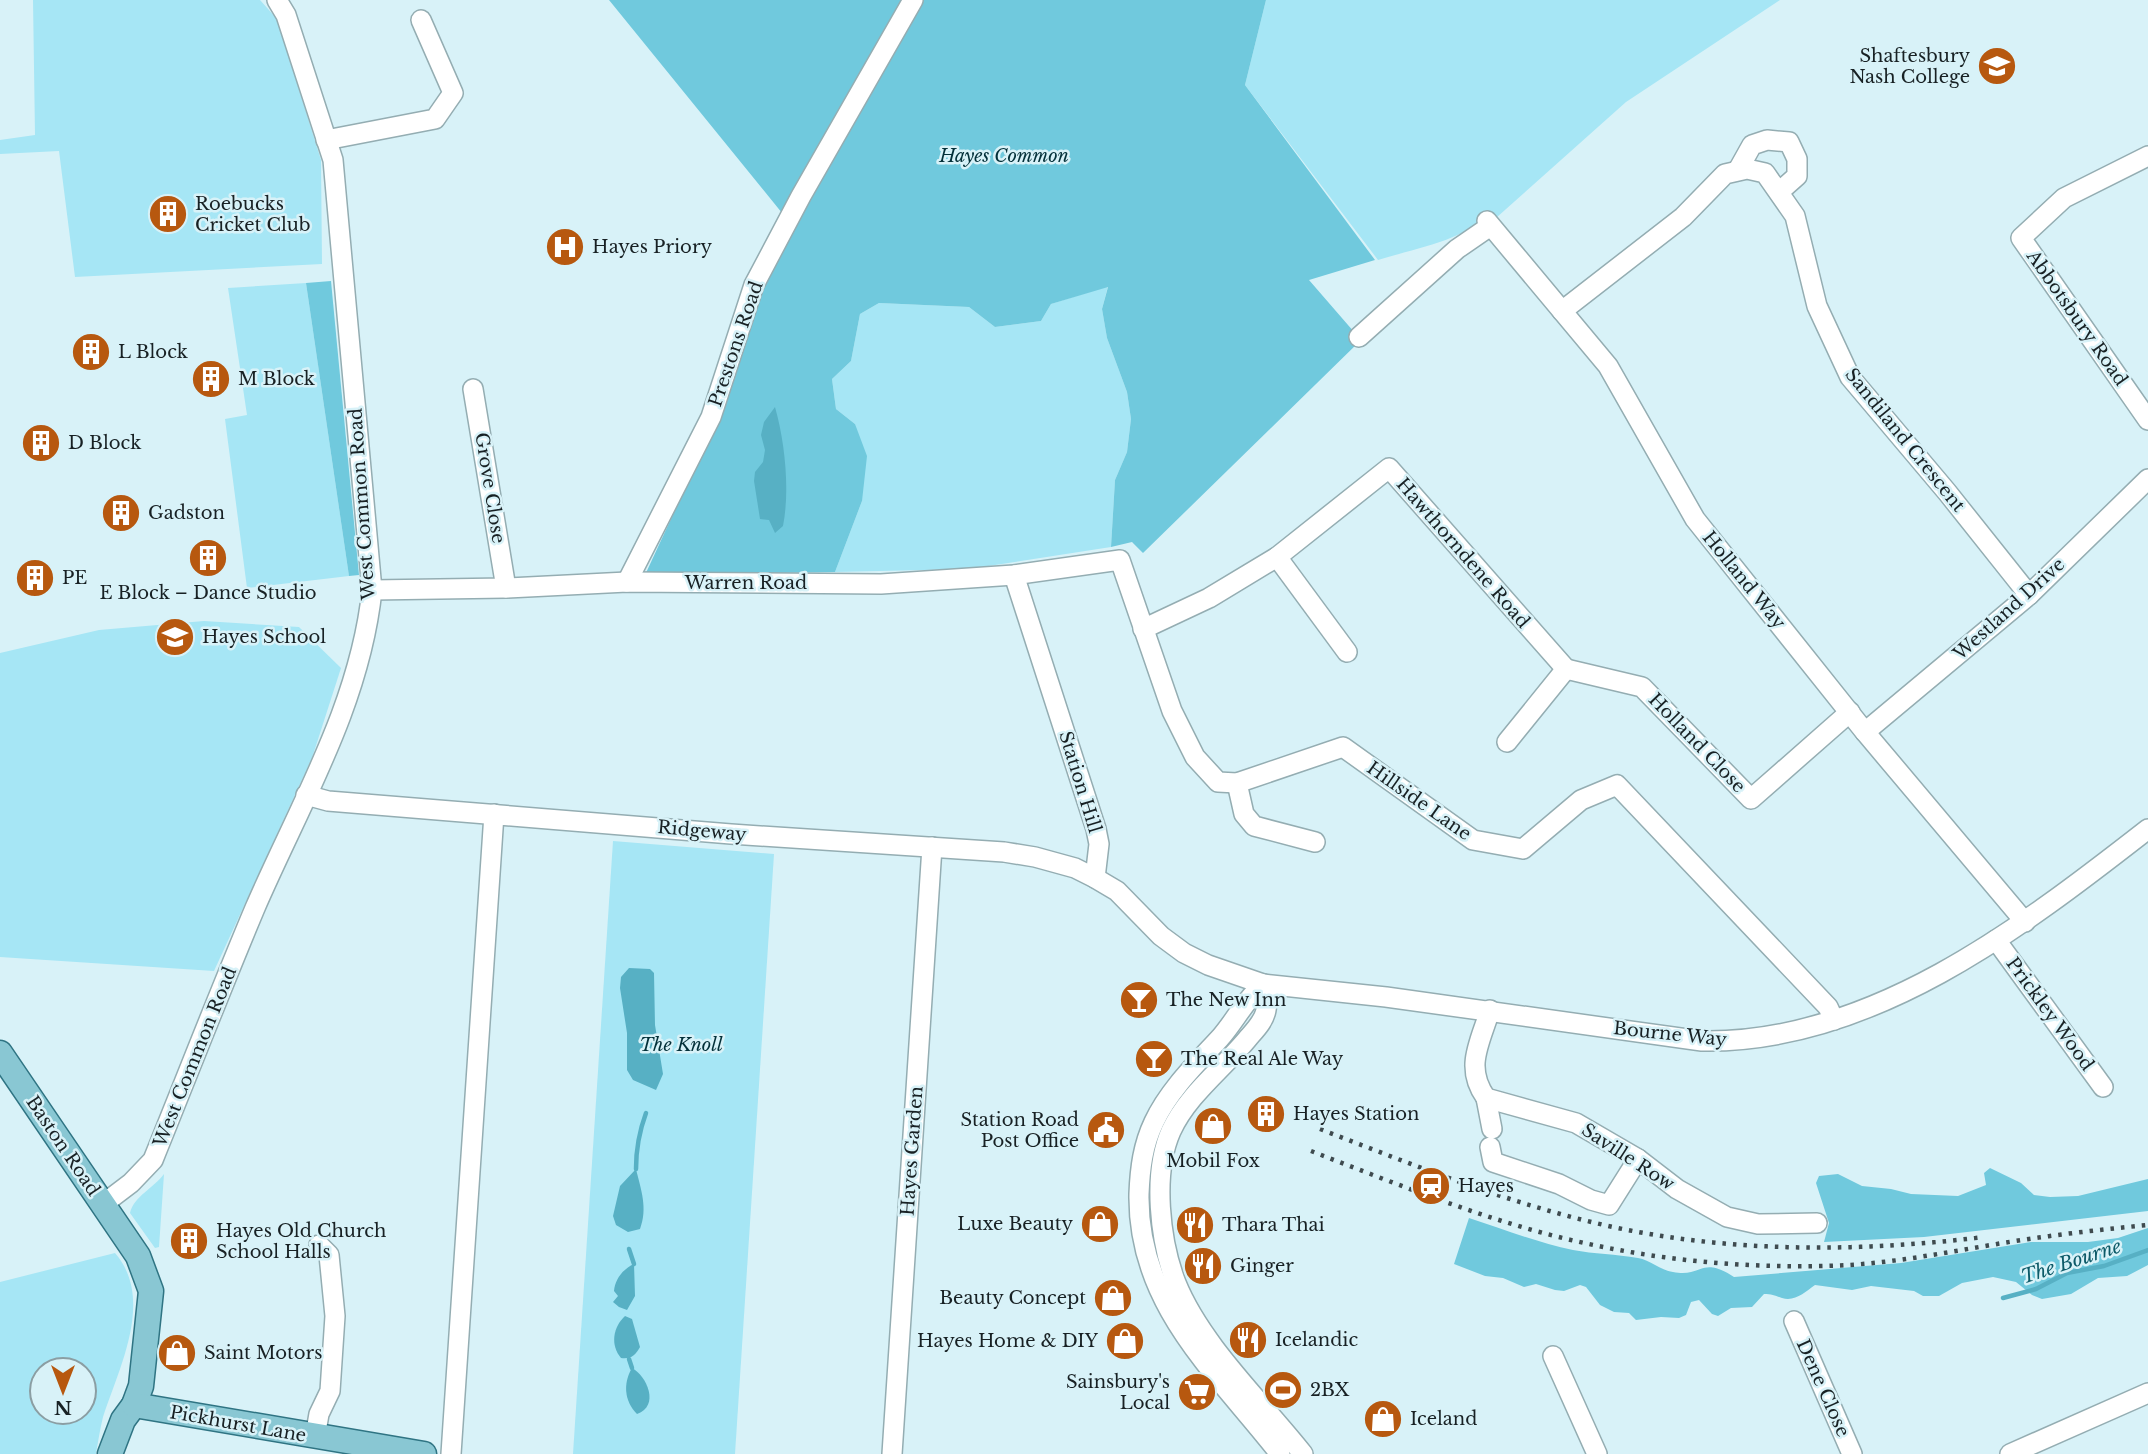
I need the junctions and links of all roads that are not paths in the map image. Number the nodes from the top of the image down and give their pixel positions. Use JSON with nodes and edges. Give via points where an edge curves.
{"nodes":[{"id":1,"x":276,"y":0,"type":"edge"},
{"id":2,"x":913,"y":0,"type":"edge"},
{"id":3,"x":421,"y":20,"type":"dead end"},
{"id":4,"x":326,"y":140,"type":"junction"},
{"id":5,"x":2148,"y":156,"type":"edge"},
{"id":6,"x":1738,"y":170,"type":"junction"},
{"id":7,"x":1779,"y":192,"type":"junction"},
{"id":8,"x":1562,"y":311,"type":"junction"},
{"id":9,"x":1359,"y":337,"type":"dead end"},
{"id":10,"x":473,"y":389,"type":"dead end"},
{"id":11,"x":2148,"y":420,"type":"edge"},
{"id":12,"x":2148,"y":479,"type":"edge"},
{"id":13,"x":1277,"y":557,"type":"junction"},
{"id":14,"x":1014,"y":575,"type":"junction"},
{"id":15,"x":627,"y":582,"type":"junction"},
{"id":16,"x":506,"y":588,"type":"junction"},
{"id":17,"x":372,"y":590,"type":"junction"},
{"id":18,"x":2029,"y":595,"type":"junction"},
{"id":19,"x":1143,"y":629,"type":"junction"},
{"id":20,"x":1347,"y":652,"type":"dead end"},
{"id":21,"x":1566,"y":669,"type":"junction"},
{"id":22,"x":1850,"y":712,"type":"junction"},
{"id":23,"x":1866,"y":732,"type":"junction"},
{"id":24,"x":1507,"y":742,"type":"dead end"},
{"id":25,"x":1237,"y":783,"type":"junction"},
{"id":26,"x":306,"y":795,"type":"junction"},
{"id":27,"x":494,"y":814,"type":"junction"},
{"id":28,"x":2148,"y":829,"type":"edge"},
{"id":29,"x":1315,"y":842,"type":"dead end"},
{"id":30,"x":932,"y":847,"type":"junction"},
{"id":31,"x":1095,"y":878,"type":"junction"},
{"id":32,"x":2025,"y":922,"type":"junction"},
{"id":33,"x":1996,"y":940,"type":"junction"},
{"id":34,"x":1263,"y":984,"type":"junction"},
{"id":35,"x":1490,"y":1010,"type":"junction"},
{"id":36,"x":1834,"y":1020,"type":"junction"},
{"id":37,"x":0,"y":1053,"type":"edge"},
{"id":38,"x":2103,"y":1087,"type":"dead end"},
{"id":39,"x":1486,"y":1098,"type":"junction"},
{"id":40,"x":1638,"y":1159,"type":"junction"},
{"id":41,"x":102,"y":1205,"type":"junction"},
{"id":42,"x":1817,"y":1223,"type":"dead end"},
{"id":43,"x":319,"y":1245,"type":"dead end"},
{"id":44,"x":1794,"y":1321,"type":"dead end"},
{"id":45,"x":1553,"y":1356,"type":"dead end"},
{"id":46,"x":2148,"y":1393,"type":"edge"},
{"id":47,"x":134,"y":1405,"type":"junction"},
{"id":48,"x":314,"y":1437,"type":"junction"},
{"id":49,"x":110,"y":1454,"type":"edge"},
{"id":50,"x":425,"y":1454,"type":"edge"},
{"id":51,"x":450,"y":1454,"type":"edge"},
{"id":52,"x":892,"y":1454,"type":"edge"},
{"id":53,"x":1280,"y":1454,"type":"edge"},
{"id":54,"x":1303,"y":1454,"type":"edge"},
{"id":55,"x":1597,"y":1454,"type":"edge"},
{"id":56,"x":1852,"y":1454,"type":"edge"},
{"id":57,"x":2010,"y":1454,"type":"edge"}],
"edges":[{"from":1,"to":4,"type":"street","name":"West Common Road","via":[[286,15]]},
{"from":2,"to":15,"type":"street","name":"Prestons Road","via":[[754,285],[711,417]]},
{"from":3,"to":4,"type":"street","via":[[453,93],[435,119]]},
{"from":4,"to":17,"type":"street","name":"West Common Road","via":[[333,160]]},
{"from":5,"to":11,"type":"street","name":"Abbotsbury Road","via":[[2064,198],[2021,238]]},
{"from":6,"to":7,"type":"street","name":"Sandiland Crescent","via":[[1765,173]]},
{"from":6,"to":7,"type":"street","via":[[1752,145],[1767,140],[1789,142],[1797,159],[1797,176]]},
{"from":6,"to":8,"type":"street","via":[[1725,174],[1683,218]]},
{"from":7,"to":18,"type":"street","name":"Sandiland Crescent","via":[[1795,216],[1817,306],[1850,377]]},
{"from":8,"to":9,"type":"street","name":"Holland Way","via":[[1488,224]]},
{"from":8,"to":22,"type":"street","name":"Holland Way","via":[[1608,366],[1695,519]]},
{"from":10,"to":16,"type":"street","name":"Grove Close"},
{"from":12,"to":18,"type":"street","name":"Westland Drive"},
{"from":13,"to":19,"type":"street","name":"Hawthorndene Road","via":[[1209,598]]},
{"from":13,"to":20,"type":"street"},
{"from":13,"to":21,"type":"street","name":"Hawthorndene Road","via":[[1389,468]]},
{"from":14,"to":15,"type":"street","name":"Warren Road","via":[[881,584]]},
{"from":14,"to":19,"type":"street","name":"Warren Road","via":[[1120,561]]},
{"from":14,"to":31,"type":"street","name":"Station Hill","via":[[1096,829]]},
{"from":15,"to":16,"type":"street","name":"Warren Road"},
{"from":16,"to":17,"type":"street","name":"Warren Road"},
{"from":17,"to":26,"type":"street","name":"West Common Road","via":[[369,625],[345,705]]},
{"from":18,"to":23,"type":"street","name":"Westland Drive"},
{"from":19,"to":25,"type":"street","via":[[1172,711],[1195,757],[1218,782]]},
{"from":21,"to":22,"type":"street","name":"Holland Close","via":[[1642,687],[1751,799]]},
{"from":21,"to":24,"type":"street"},
{"from":22,"to":23,"type":"street","name":"Holland Way"},
{"from":23,"to":32,"type":"street","name":"Holland Way"},
{"from":25,"to":29,"type":"street","via":[[1244,814],[1254,827]]},
{"from":25,"to":36,"type":"street","name":"Hillside Lane","via":[[1343,747],[1473,840],[1523,849],[1581,800],[1617,785],[1828,1007]]},
{"from":26,"to":27,"type":"street","name":"Ridgeway","via":[[328,801]]},
{"from":26,"to":41,"type":"street","name":"West Common Road","via":[[153,1160]]},
{"from":27,"to":30,"type":"street","name":"Ridgeway"},
{"from":27,"to":51,"type":"street"},
{"from":28,"to":32,"type":"street","name":"Bourne Way"},
{"from":30,"to":31,"type":"street","name":"Ridgeway","via":[[1035,857]]},
{"from":30,"to":52,"type":"street","name":"Hayes Garden"},
{"from":31,"to":34,"type":"street","via":[[1117,891],[1160,936],[1184,953]]},
{"from":32,"to":33,"type":"street","name":"Bourne Way"},
{"from":33,"to":36,"type":"street","name":"Bourne Way","via":[[1911,987]]},
{"from":33,"to":38,"type":"street","name":"Prickley Wood"},
{"from":34,"to":35,"type":"street","name":"Bourne Way"},
{"from":34,"to":53,"type":"street","via":[[1181,1081],[1154,1121],[1142,1158],[1140,1217],[1148,1259],[1177,1326]]},
{"from":34,"to":54,"type":"street","via":[[1267,1002],[1262,1020],[1191,1100],[1172,1130],[1163,1164],[1161,1215],[1171,1269],[1189,1310]]},
{"from":35,"to":36,"type":"street","name":"Bourne Way","via":[[1702,1041],[1743,1041]]},
{"from":35,"to":39,"type":"street","via":[[1473,1072]]},
{"from":37,"to":41,"type":"main road","name":"Baston Road"},
{"from":39,"to":40,"type":"street","name":"Saville Row","via":[[1576,1123]]},
{"from":39,"to":40,"type":"street","via":[[1487,1149],[1591,1199],[1608,1205]]},
{"from":40,"to":42,"type":"street","name":"Saville Row","via":[[1677,1189],[1727,1217],[1758,1224]]},
{"from":41,"to":47,"type":"main road","name":"Baston Road","via":[[138,1256],[151,1291],[141,1386]]},
{"from":43,"to":48,"type":"street","via":[[329,1255],[335,1316],[330,1391]]},
{"from":44,"to":56,"type":"street","name":"Dene Close"},
{"from":45,"to":55,"type":"street"},
{"from":46,"to":57,"type":"street"},
{"from":47,"to":48,"type":"main road","name":"Pickhurst Lane"},
{"from":47,"to":49,"type":"main road","name":"Baston Road"},
{"from":48,"to":50,"type":"main road","name":"Pickhurst Lane"}]}
